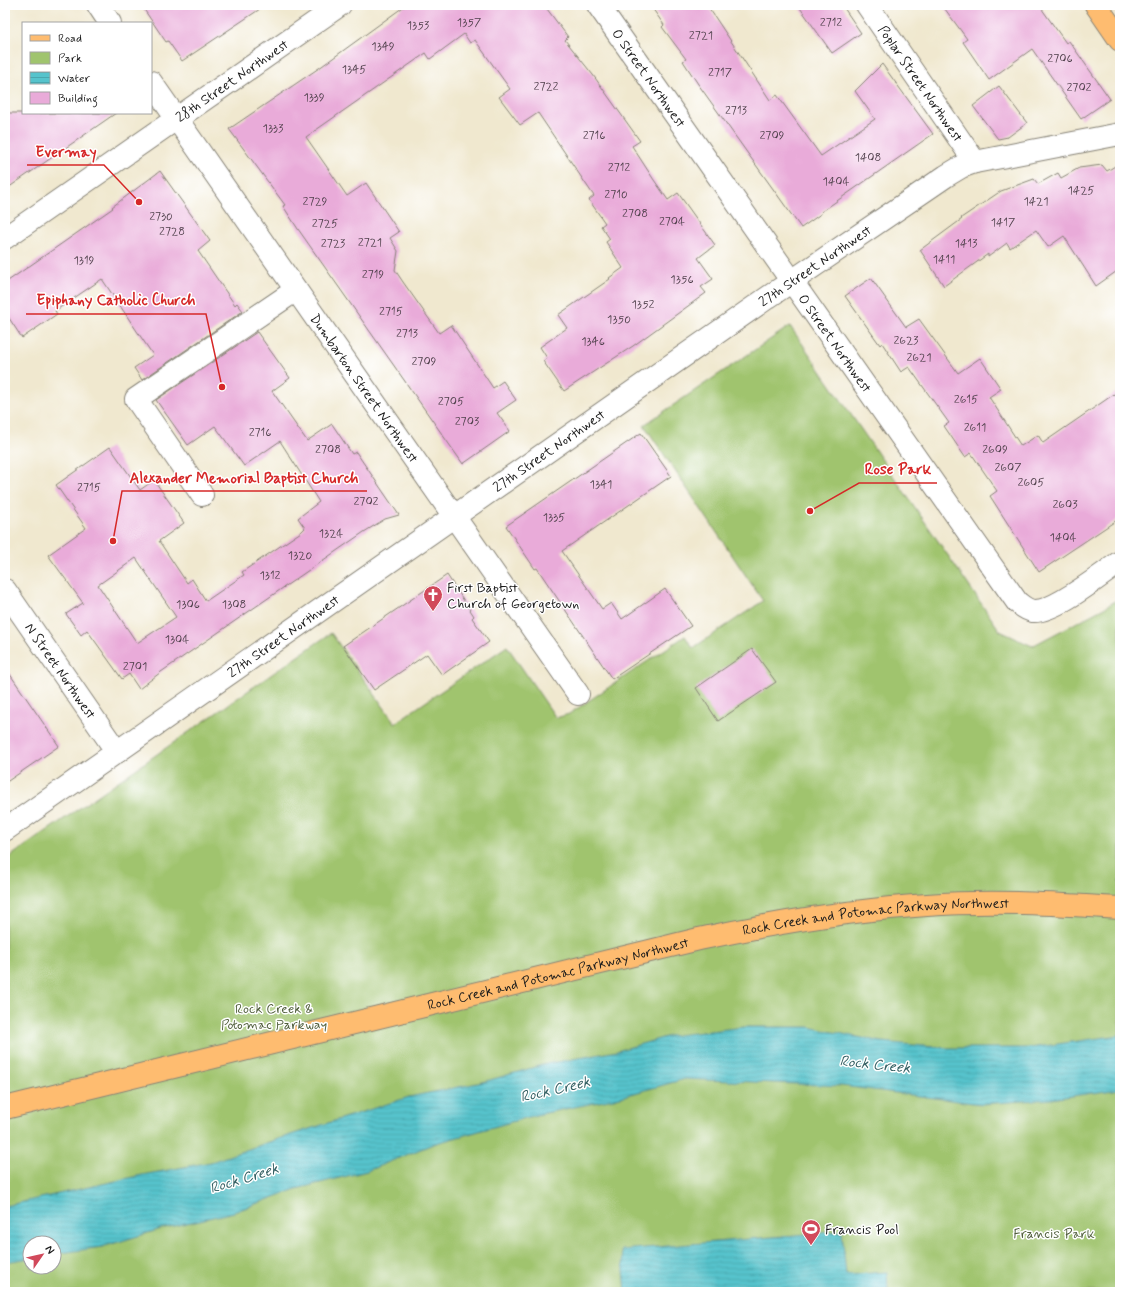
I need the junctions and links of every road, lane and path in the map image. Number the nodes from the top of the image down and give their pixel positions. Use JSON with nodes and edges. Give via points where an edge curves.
{"nodes":[{"id":1,"x":98,"y":5,"type":"edge"},
{"id":2,"x":340,"y":5,"type":"edge"},
{"id":3,"x":598,"y":5,"type":"edge"},
{"id":4,"x":867,"y":5,"type":"edge"},
{"id":5,"x":1096,"y":5,"type":"edge"},
{"id":6,"x":109,"y":22,"type":"edge"},
{"id":7,"x":1120,"y":40,"type":"edge"},
{"id":8,"x":152,"y":83,"type":"edge"},
{"id":9,"x":177,"y":119,"type":"junction"},
{"id":10,"x":1120,"y":134,"type":"edge"},
{"id":11,"x":975,"y":162,"type":"junction"},
{"id":12,"x":5,"y":238,"type":"edge"},
{"id":13,"x":792,"y":281,"type":"junction"},
{"id":14,"x":296,"y":290,"type":"junction"},
{"id":15,"x":202,"y":495,"type":"dead end"},
{"id":16,"x":454,"y":516,"type":"junction"},
{"id":17,"x":1120,"y":562,"type":"edge"},
{"id":18,"x":5,"y":590,"type":"edge"},
{"id":19,"x":578,"y":694,"type":"dead end"},
{"id":20,"x":117,"y":752,"type":"junction"},
{"id":21,"x":5,"y":830,"type":"edge"},
{"id":22,"x":1120,"y":908,"type":"edge"},
{"id":23,"x":5,"y":1108,"type":"edge"}],
"edges":[{"from":1,"to":6,"type":"street"},
{"from":2,"to":9,"type":"street","name":"28th Street Northwest"},
{"from":3,"to":13,"type":"street","name":"O Street Northwest"},
{"from":4,"to":11,"type":"street","name":"Poplar Street Northwest"},
{"from":5,"to":7,"type":"main road"},
{"from":8,"to":9,"type":"street","name":"Dumbarton Street Northwest"},
{"from":9,"to":12,"type":"street","name":"28th Street Northwest"},
{"from":9,"to":14,"type":"street","name":"Dumbarton Street Northwest"},
{"from":10,"to":11,"type":"street","name":"27th Street Northwest"},
{"from":11,"to":13,"type":"street","name":"27th Street Northwest","via":[[946,176]]},
{"from":13,"to":16,"type":"street","name":"27th Street Northwest"},
{"from":13,"to":17,"type":"street","name":"O Street Northwest","via":[[1017,602],[1034,611],[1051,607]]},
{"from":14,"to":15,"type":"street","via":[[136,399]]},
{"from":14,"to":16,"type":"street","name":"Dumbarton Street Northwest"},
{"from":16,"to":19,"type":"street","name":"Dumbarton Street Northwest"},
{"from":16,"to":20,"type":"street","name":"27th Street Northwest"},
{"from":18,"to":20,"type":"street","name":"N Street Northwest"},
{"from":20,"to":21,"type":"street","name":"27th Street Northwest"},
{"from":22,"to":23,"type":"main road","name":"Rock Creek and Potomac Parkway Northwest","via":[[984,903],[927,905],[869,910],[764,925],[684,942]]}]}
